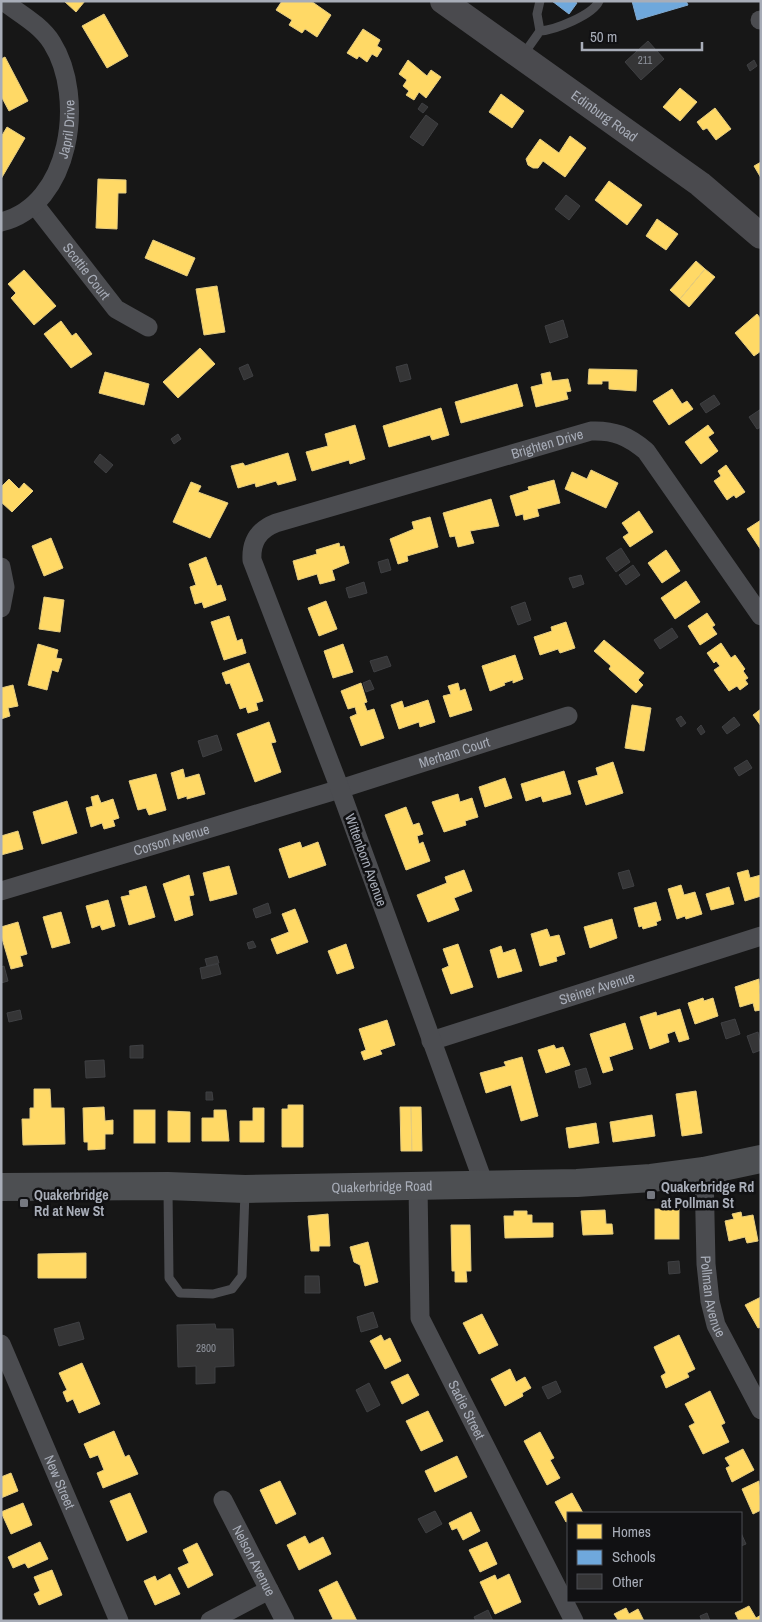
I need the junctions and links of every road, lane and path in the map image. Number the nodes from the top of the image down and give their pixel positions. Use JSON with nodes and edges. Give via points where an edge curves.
{"nodes":[{"id":1,"x":3,"y":1,"type":"edge"},
{"id":2,"x":443,"y":1,"type":"edge"},
{"id":3,"x":540,"y":1,"type":"edge"},
{"id":4,"x":599,"y":1,"type":"edge"},
{"id":5,"x":540,"y":31,"type":"junction"},
{"id":6,"x":521,"y":57,"type":"junction"},
{"id":7,"x":35,"y":205,"type":"junction"},
{"id":8,"x":1,"y":222,"type":"edge"},
{"id":9,"x":761,"y":236,"type":"edge"},
{"id":10,"x":148,"y":327,"type":"dead end"},
{"id":11,"x":257,"y":537,"type":"joint"},
{"id":12,"x":1,"y":567,"type":"edge"},
{"id":13,"x":1,"y":608,"type":"edge"},
{"id":14,"x":761,"y":616,"type":"edge"},
{"id":15,"x":568,"y":716,"type":"dead end"},
{"id":16,"x":340,"y":789,"type":"junction"},
{"id":17,"x":1,"y":891,"type":"edge"},
{"id":18,"x":761,"y":936,"type":"edge"},
{"id":19,"x":431,"y":1041,"type":"junction"},
{"id":20,"x":761,"y":1159,"type":"edge"},
{"id":21,"x":704,"y":1171,"type":"junction"},
{"id":22,"x":484,"y":1184,"type":"junction"},
{"id":23,"x":418,"y":1185,"type":"junction"},
{"id":24,"x":168,"y":1186,"type":"junction"},
{"id":25,"x":1,"y":1187,"type":"edge"},
{"id":26,"x":245,"y":1190,"type":"junction"},
{"id":27,"x":1,"y":1344,"type":"edge"},
{"id":28,"x":761,"y":1410,"type":"edge"},
{"id":29,"x":223,"y":1500,"type":"dead end"},
{"id":30,"x":270,"y":1590,"type":"junction"},
{"id":31,"x":119,"y":1621,"type":"edge"},
{"id":32,"x":210,"y":1621,"type":"edge"},
{"id":33,"x":285,"y":1621,"type":"edge"},
{"id":34,"x":574,"y":1621,"type":"edge"}],
"edges":[{"from":1,"to":7,"type":"street","name":"Japril Drive","via":[[40,28],[52,42],[61,59],[66,82],[68,130],[63,156],[54,179]]},
{"from":2,"to":6,"type":"main road","name":"Edinburg Road"},
{"from":3,"to":5,"type":"lane","via":[[537,14]]},
{"from":4,"to":5,"type":"lane","via":[[586,14],[556,28]]},
{"from":5,"to":6,"type":"lane"},
{"from":6,"to":9,"type":"main road","name":"Edinburg Road","via":[[700,184]]},
{"from":7,"to":8,"type":"street","name":"Japril Drive"},
{"from":7,"to":10,"type":"street","name":"Scottie Court","via":[[116,309]]},
{"from":11,"to":14,"type":"street","name":"Brighten Drive","via":[[266,527],[276,523],[591,431],[610,430],[629,437],[646,451]]},
{"from":11,"to":16,"type":"street","name":"Wittenborn Avenue","via":[[252,547],[252,560]]},
{"from":12,"to":13,"type":"street","via":[[5,587]]},
{"from":15,"to":16,"type":"street","name":"Merham Court"},
{"from":16,"to":17,"type":"street","name":"Corson Avenue"},
{"from":16,"to":19,"type":"street","name":"Wittenborn Avenue"},
{"from":18,"to":19,"type":"street","name":"Steiner Avenue"},
{"from":19,"to":22,"type":"street","name":"Wittenborn Avenue"},
{"from":20,"to":21,"type":"main road","name":"Quakerbridge Road"},
{"from":21,"to":22,"type":"main road","name":"Quakerbridge Road","via":[[577,1183]]},
{"from":21,"to":28,"type":"street","name":"Pollman Avenue","via":[[710,1301],[716,1325]]},
{"from":22,"to":23,"type":"main road","name":"Quakerbridge Road"},
{"from":23,"to":26,"type":"main road","name":"Quakerbridge Road"},
{"from":23,"to":34,"type":"street","name":"Sadie Street","via":[[420,1318]]},
{"from":24,"to":25,"type":"main road","name":"Quakerbridge Road"},
{"from":24,"to":26,"type":"main road","name":"Quakerbridge Road"},
{"from":24,"to":26,"type":"lane","via":[[169,1278],[180,1293],[213,1294],[232,1289],[242,1276]]},
{"from":27,"to":31,"type":"street","name":"New Street"},
{"from":29,"to":30,"type":"street","name":"Nelson Avenue"},
{"from":30,"to":32,"type":"street"},
{"from":30,"to":33,"type":"street","name":"Nelson Avenue"}]}
